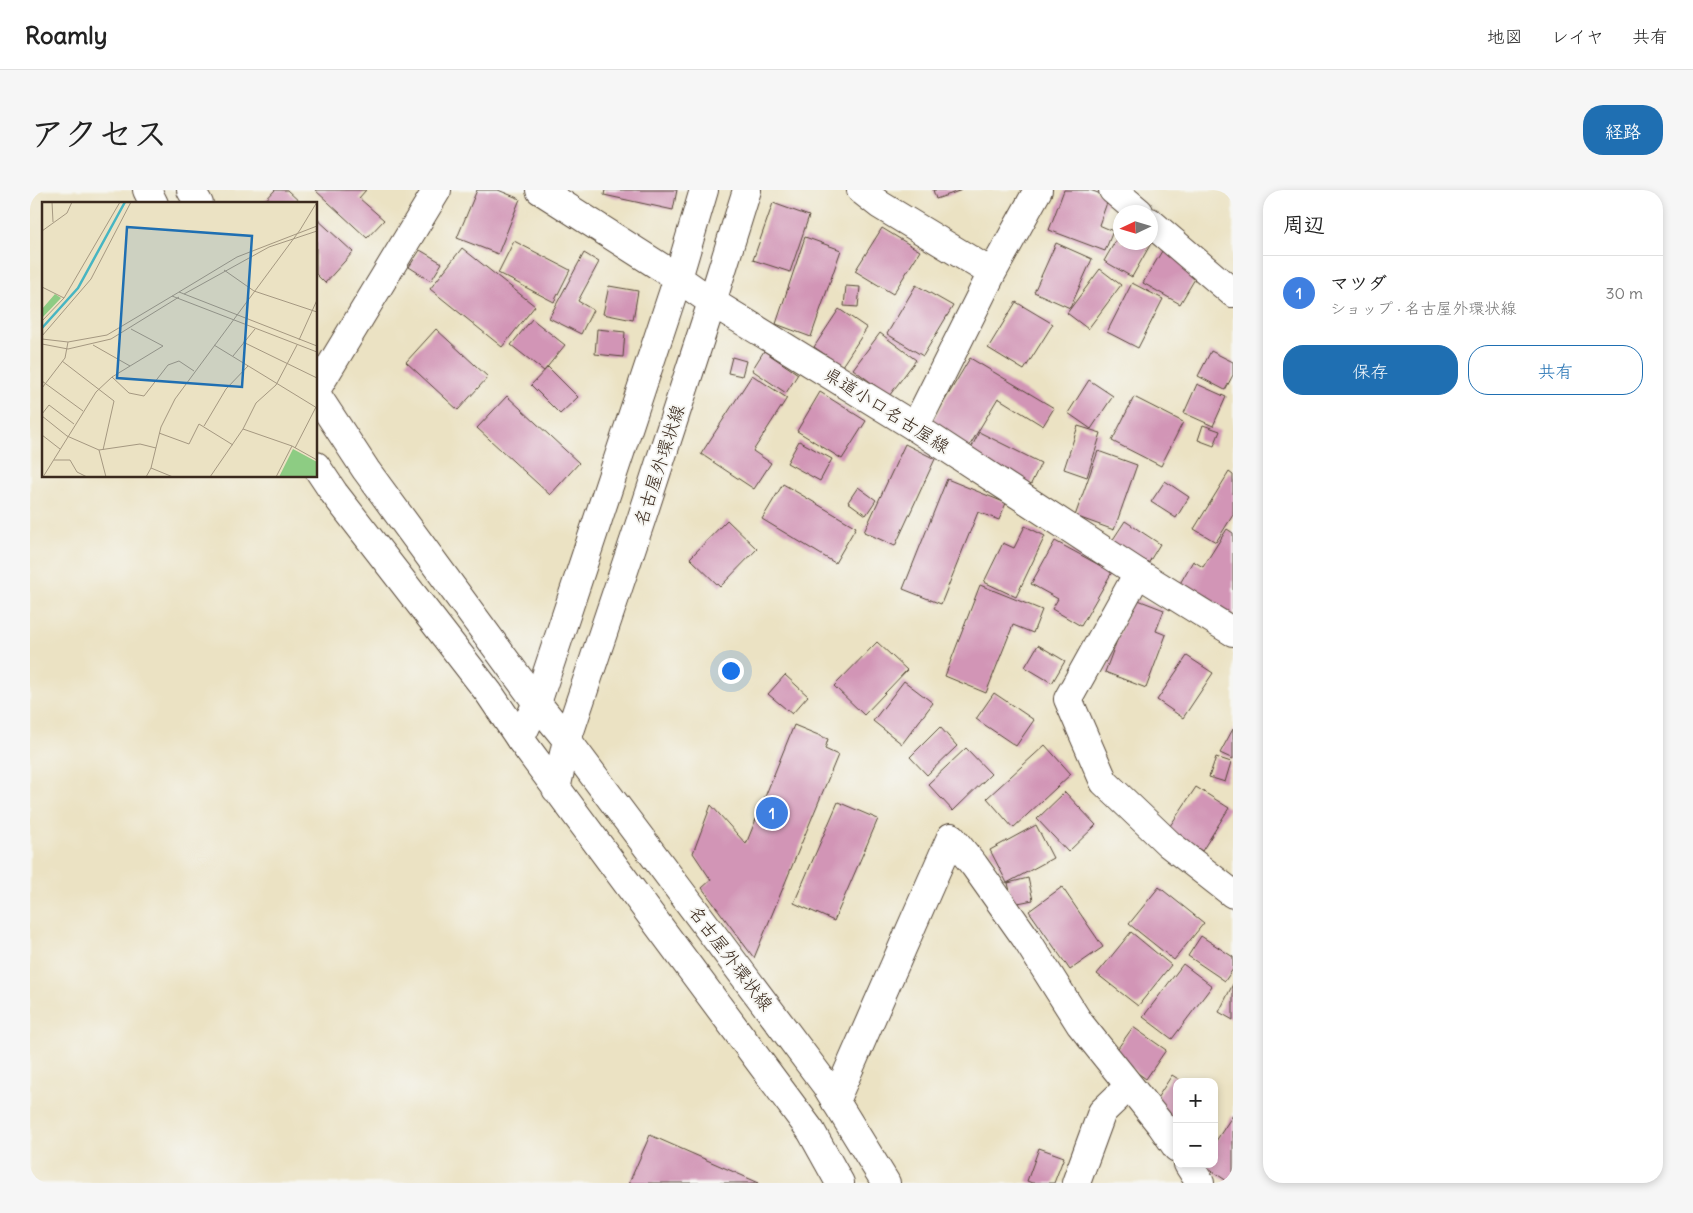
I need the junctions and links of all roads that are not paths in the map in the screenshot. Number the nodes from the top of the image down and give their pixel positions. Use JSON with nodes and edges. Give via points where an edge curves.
{"nodes":[{"id":1,"x":147,"y":190,"type":"edge"},
{"id":2,"x":191,"y":190,"type":"edge"},
{"id":3,"x":437,"y":190,"type":"edge"},
{"id":4,"x":540,"y":190,"type":"edge"},
{"id":5,"x":704,"y":190,"type":"edge"},
{"id":6,"x":747,"y":190,"type":"edge"},
{"id":7,"x":1038,"y":190,"type":"edge"},
{"id":8,"x":1113,"y":190,"type":"edge"},
{"id":9,"x":876,"y":195,"type":"edge"},
{"id":10,"x":153,"y":202,"type":"edge"},
{"id":11,"x":198,"y":202,"type":"edge"},
{"id":12,"x":1131,"y":205,"type":"edge"},
{"id":13,"x":1158,"y":229,"type":"edge"},
{"id":14,"x":992,"y":272,"type":"junction"},
{"id":15,"x":678,"y":278,"type":"junction"},
{"id":16,"x":1233,"y":293,"type":"edge"},
{"id":17,"x":712,"y":302,"type":"junction"},
{"id":18,"x":318,"y":387,"type":"edge"},
{"id":19,"x":318,"y":397,"type":"edge"},
{"id":20,"x":915,"y":427,"type":"junction"},
{"id":21,"x":318,"y":469,"type":"edge"},
{"id":22,"x":1138,"y":573,"type":"junction"},
{"id":23,"x":1233,"y":632,"type":"edge"},
{"id":24,"x":537,"y":704,"type":"junction"},
{"id":25,"x":520,"y":738,"type":"junction"},
{"id":26,"x":567,"y":740,"type":"junction"},
{"id":27,"x":556,"y":788,"type":"junction"},
{"id":28,"x":1233,"y":894,"type":"edge"},
{"id":29,"x":1129,"y":1086,"type":"junction"},
{"id":30,"x":835,"y":1100,"type":"junction"},
{"id":31,"x":1173,"y":1142,"type":"edge"},
{"id":32,"x":1191,"y":1168,"type":"edge"},
{"id":33,"x":840,"y":1183,"type":"edge"},
{"id":34,"x":886,"y":1183,"type":"edge"},
{"id":35,"x":1076,"y":1183,"type":"edge"},
{"id":36,"x":1200,"y":1183,"type":"edge"}],
"edges":[{"from":1,"to":10,"type":"main road"},
{"from":2,"to":11,"type":"main road"},
{"from":3,"to":18,"type":"main road"},
{"from":4,"to":15,"type":"main road","name":"県道小口名古屋線"},
{"from":5,"to":15,"type":"main road"},
{"from":6,"to":17,"type":"main road","name":"名古屋外環状線"},
{"from":7,"to":14,"type":"main road"},
{"from":8,"to":12,"type":"main road"},
{"from":9,"to":14,"type":"main road"},
{"from":13,"to":16,"type":"main road"},
{"from":14,"to":20,"type":"main road"},
{"from":15,"to":17,"type":"main road","name":"県道小口名古屋線"},
{"from":15,"to":24,"type":"main road"},
{"from":17,"to":20,"type":"main road","name":"県道小口名古屋線"},
{"from":17,"to":26,"type":"main road","name":"名古屋外環状線"},
{"from":19,"to":24,"type":"main road","name":"名古屋外環状線","via":[[366,470]]},
{"from":20,"to":22,"type":"main road","name":"県道小口名古屋線"},
{"from":21,"to":25,"type":"main road"},
{"from":22,"to":23,"type":"main road","name":"県道小口名古屋線"},
{"from":22,"to":28,"type":"main road","via":[[1068,699],[1104,782],[1169,844]]},
{"from":24,"to":25,"type":"main road"},
{"from":24,"to":26,"type":"main road","name":"名古屋外環状線"},
{"from":25,"to":27,"type":"main road"},
{"from":26,"to":27,"type":"main road","name":"名古屋外環状線"},
{"from":26,"to":30,"type":"main road","name":"名古屋外環状線"},
{"from":27,"to":33,"type":"main road","via":[[811,1131]]},
{"from":29,"to":30,"type":"main road","via":[[1080,1024],[1026,937],[952,837]]},
{"from":29,"to":31,"type":"main road"},
{"from":29,"to":35,"type":"main road","via":[[1102,1112]]},
{"from":30,"to":34,"type":"main road","name":"名古屋外環状線"},
{"from":32,"to":36,"type":"main road"}]}
